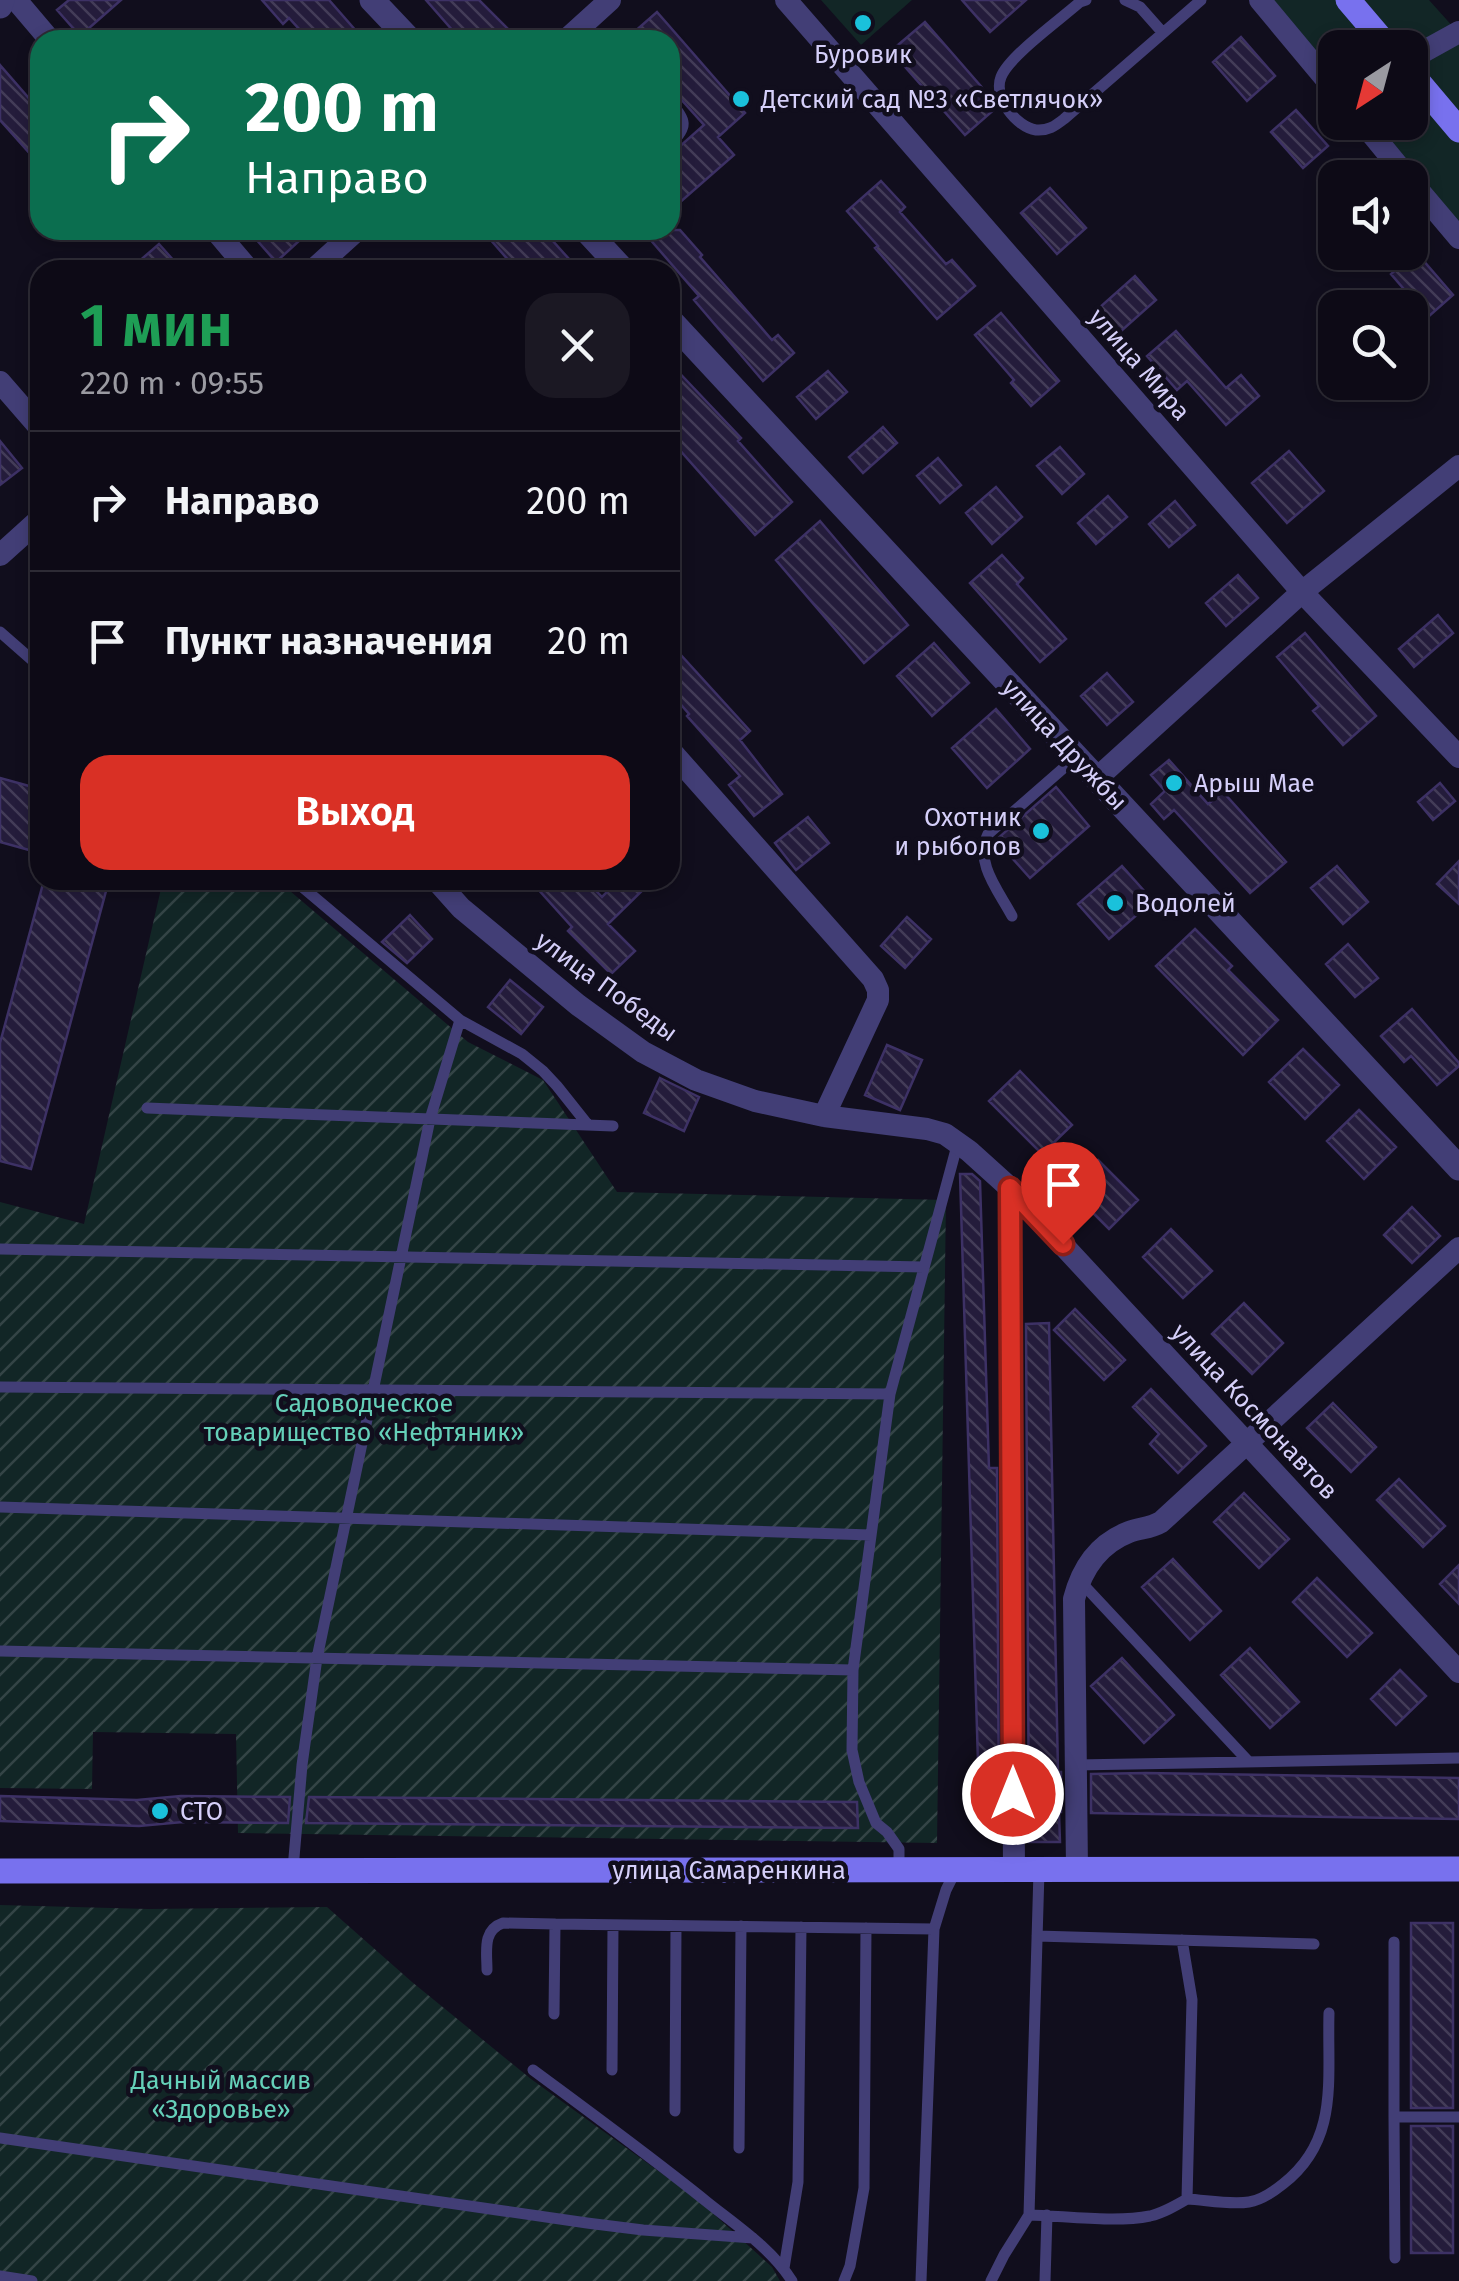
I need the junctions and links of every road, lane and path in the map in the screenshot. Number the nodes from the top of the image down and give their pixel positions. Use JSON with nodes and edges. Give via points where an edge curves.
{"nodes":[{"id":1,"x":16,"y":0,"type":"edge"},
{"id":2,"x":372,"y":0,"type":"edge"},
{"id":3,"x":610,"y":0,"type":"edge"},
{"id":4,"x":786,"y":0,"type":"edge"},
{"id":5,"x":1086,"y":0,"type":"edge"},
{"id":6,"x":1125,"y":0,"type":"edge"},
{"id":7,"x":1201,"y":0,"type":"edge"},
{"id":8,"x":1260,"y":0,"type":"edge"},
{"id":9,"x":1348,"y":0,"type":"edge"},
{"id":10,"x":42,"y":30,"type":"edge"},
{"id":11,"x":400,"y":30,"type":"edge"},
{"id":12,"x":577,"y":30,"type":"edge"},
{"id":13,"x":1374,"y":30,"type":"edge"},
{"id":14,"x":1459,"y":32,"type":"edge"},
{"id":15,"x":1164,"y":33,"type":"junction"},
{"id":16,"x":1428,"y":49,"type":"edge"},
{"id":17,"x":1318,"y":70,"type":"edge"},
{"id":18,"x":1428,"y":93,"type":"edge"},
{"id":19,"x":1459,"y":130,"type":"edge"},
{"id":20,"x":1377,"y":140,"type":"edge"},
{"id":21,"x":1393,"y":160,"type":"edge"},
{"id":22,"x":1428,"y":201,"type":"edge"},
{"id":23,"x":1459,"y":238,"type":"edge"},
{"id":24,"x":224,"y":240,"type":"edge"},
{"id":25,"x":347,"y":240,"type":"edge"},
{"id":26,"x":596,"y":240,"type":"edge"},
{"id":27,"x":241,"y":260,"type":"edge"},
{"id":28,"x":325,"y":260,"type":"edge"},
{"id":29,"x":614,"y":260,"type":"edge"},
{"id":30,"x":680,"y":331,"type":"edge"},
{"id":31,"x":0,"y":382,"type":"edge"},
{"id":32,"x":30,"y":416,"type":"edge"},
{"id":33,"x":1459,"y":466,"type":"edge"},
{"id":34,"x":30,"y":528,"type":"edge"},
{"id":35,"x":0,"y":555,"type":"edge"},
{"id":36,"x":1302,"y":592,"type":"junction"},
{"id":37,"x":0,"y":632,"type":"edge"},
{"id":38,"x":30,"y":658,"type":"edge"},
{"id":39,"x":1076,"y":757,"type":"junction"},
{"id":40,"x":1459,"y":758,"type":"edge"},
{"id":41,"x":680,"y":761,"type":"edge"},
{"id":42,"x":1096,"y":778,"type":"junction"},
{"id":43,"x":306,"y":890,"type":"edge"},
{"id":44,"x":445,"y":890,"type":"edge"},
{"id":45,"x":1012,"y":916,"type":"dead end"},
{"id":46,"x":460,"y":1020,"type":"junction"},
{"id":47,"x":147,"y":1108,"type":"dead end"},
{"id":48,"x":824,"y":1116,"type":"junction"},
{"id":49,"x":430,"y":1119,"type":"junction"},
{"id":50,"x":588,"y":1125,"type":"junction"},
{"id":51,"x":613,"y":1126,"type":"dead end"},
{"id":52,"x":958,"y":1142,"type":"junction"},
{"id":53,"x":1459,"y":1168,"type":"edge"},
{"id":54,"x":1010,"y":1188,"type":"junction"},
{"id":55,"x":1459,"y":1248,"type":"edge"},
{"id":56,"x":0,"y":1249,"type":"edge"},
{"id":57,"x":402,"y":1256,"type":"junction"},
{"id":58,"x":924,"y":1267,"type":"junction"},
{"id":59,"x":0,"y":1387,"type":"edge"},
{"id":60,"x":373,"y":1390,"type":"junction"},
{"id":61,"x":890,"y":1394,"type":"junction"},
{"id":62,"x":1246,"y":1442,"type":"junction"},
{"id":63,"x":0,"y":1506,"type":"edge"},
{"id":64,"x":346,"y":1518,"type":"junction"},
{"id":65,"x":871,"y":1535,"type":"junction"},
{"id":66,"x":1079,"y":1580,"type":"junction"},
{"id":67,"x":0,"y":1651,"type":"edge"},
{"id":68,"x":317,"y":1658,"type":"junction"},
{"id":69,"x":853,"y":1670,"type":"junction"},
{"id":70,"x":1459,"y":1672,"type":"edge"},
{"id":71,"x":1459,"y":1758,"type":"edge"},
{"id":72,"x":1249,"y":1762,"type":"junction"},
{"id":73,"x":1076,"y":1765,"type":"junction"},
{"id":74,"x":293,"y":1869,"type":"junction"},
{"id":75,"x":1459,"y":1869,"type":"edge"},
{"id":76,"x":899,"y":1870,"type":"junction"},
{"id":77,"x":956,"y":1870,"type":"junction"},
{"id":78,"x":1026,"y":1870,"type":"junction"},
{"id":79,"x":1077,"y":1870,"type":"junction"},
{"id":80,"x":0,"y":1871,"type":"edge"},
{"id":81,"x":555,"y":1924,"type":"junction"},
{"id":82,"x":614,"y":1925,"type":"junction"},
{"id":83,"x":676,"y":1926,"type":"junction"},
{"id":84,"x":741,"y":1926,"type":"junction"},
{"id":85,"x":801,"y":1927,"type":"junction"},
{"id":86,"x":866,"y":1928,"type":"junction"},
{"id":87,"x":934,"y":1928,"type":"junction"},
{"id":88,"x":1037,"y":1936,"type":"junction"},
{"id":89,"x":1182,"y":1940,"type":"junction"},
{"id":90,"x":1394,"y":1942,"type":"dead end"},
{"id":91,"x":1314,"y":1944,"type":"dead end"},
{"id":92,"x":487,"y":1970,"type":"dead end"},
{"id":93,"x":1329,"y":2013,"type":"dead end"},
{"id":94,"x":554,"y":2014,"type":"dead end"},
{"id":95,"x":533,"y":2070,"type":"dead end"},
{"id":96,"x":612,"y":2070,"type":"dead end"},
{"id":97,"x":675,"y":2111,"type":"dead end"},
{"id":98,"x":1394,"y":2117,"type":"junction"},
{"id":99,"x":1459,"y":2117,"type":"edge"},
{"id":100,"x":0,"y":2138,"type":"edge"},
{"id":101,"x":739,"y":2148,"type":"dead end"},
{"id":102,"x":1187,"y":2200,"type":"junction"},
{"id":103,"x":1029,"y":2215,"type":"junction"},
{"id":104,"x":1047,"y":2215,"type":"junction"},
{"id":105,"x":753,"y":2238,"type":"junction"},
{"id":106,"x":1395,"y":2258,"type":"dead end"},
{"id":107,"x":784,"y":2268,"type":"junction"},
{"id":108,"x":0,"y":2276,"type":"edge"},
{"id":109,"x":32,"y":2281,"type":"edge"},
{"id":110,"x":792,"y":2281,"type":"edge"},
{"id":111,"x":844,"y":2281,"type":"edge"},
{"id":112,"x":920,"y":2281,"type":"edge"},
{"id":113,"x":991,"y":2281,"type":"edge"},
{"id":114,"x":1045,"y":2281,"type":"edge"}],
"edges":[{"from":1,"to":10,"type":"street"},
{"from":2,"to":11,"type":"street"},
{"from":3,"to":12,"type":"street"},
{"from":4,"to":36,"type":"street","name":"улица Мира"},
{"from":5,"to":15,"type":"lane","via":[[1002,74],[999,98],[1023,125],[1050,129],[1064,120]]},
{"from":6,"to":15,"type":"lane"},
{"from":7,"to":15,"type":"lane"},
{"from":8,"to":17,"type":"street"},
{"from":9,"to":13,"type":"main road"},
{"from":14,"to":16,"type":"street"},
{"from":18,"to":19,"type":"main road"},
{"from":20,"to":21,"type":"street"},
{"from":22,"to":23,"type":"street"},
{"from":24,"to":27,"type":"street"},
{"from":25,"to":28,"type":"street"},
{"from":26,"to":29,"type":"street"},
{"from":30,"to":39,"type":"street","name":"улица Дружбы"},
{"from":31,"to":32,"type":"street"},
{"from":33,"to":36,"type":"street"},
{"from":34,"to":35,"type":"street"},
{"from":36,"to":40,"type":"street","name":"улица Мира"},
{"from":36,"to":42,"type":"street"},
{"from":37,"to":38,"type":"lane"},
{"from":39,"to":42,"type":"street","name":"улица Дружбы"},
{"from":39,"to":45,"type":"lane","via":[[988,834],[984,862]]},
{"from":41,"to":48,"type":"street","via":[[878,990]]},
{"from":42,"to":53,"type":"street","name":"улица Дружбы"},
{"from":43,"to":46,"type":"lane"},
{"from":44,"to":48,"type":"street","name":"улица Победы","via":[[643,1052],[755,1101]]},
{"from":46,"to":49,"type":"lane"},
{"from":46,"to":50,"type":"lane","via":[[522,1054]]},
{"from":47,"to":49,"type":"lane"},
{"from":48,"to":52,"type":"street","name":"улица Победы","via":[[928,1129]]},
{"from":49,"to":50,"type":"lane"},
{"from":49,"to":57,"type":"lane"},
{"from":50,"to":51,"type":"lane"},
{"from":52,"to":54,"type":"street","name":"улица Космонавтов"},
{"from":52,"to":58,"type":"lane"},
{"from":54,"to":62,"type":"street","name":"улица Космонавтов"},
{"from":54,"to":78,"type":"street"},
{"from":55,"to":62,"type":"street"},
{"from":56,"to":57,"type":"lane"},
{"from":57,"to":58,"type":"lane"},
{"from":57,"to":60,"type":"lane"},
{"from":58,"to":61,"type":"lane"},
{"from":59,"to":60,"type":"lane"},
{"from":60,"to":61,"type":"lane"},
{"from":60,"to":64,"type":"lane"},
{"from":61,"to":65,"type":"lane"},
{"from":62,"to":66,"type":"street","via":[[1161,1522],[1101,1548]]},
{"from":62,"to":70,"type":"street","name":"улица Космонавтов"},
{"from":63,"to":64,"type":"lane"},
{"from":64,"to":65,"type":"lane"},
{"from":64,"to":68,"type":"lane"},
{"from":65,"to":69,"type":"lane"},
{"from":66,"to":72,"type":"lane"},
{"from":66,"to":73,"type":"street"},
{"from":67,"to":68,"type":"lane"},
{"from":68,"to":69,"type":"lane"},
{"from":68,"to":74,"type":"lane"},
{"from":69,"to":76,"type":"lane","via":[[852,1750],[859,1782],[876,1822],[899,1849]]},
{"from":71,"to":72,"type":"lane"},
{"from":72,"to":73,"type":"lane"},
{"from":73,"to":79,"type":"street"},
{"from":74,"to":76,"type":"main road","name":"улица Самаренкина"},
{"from":74,"to":80,"type":"main road","name":"улица Самаренкина"},
{"from":75,"to":79,"type":"main road","name":"улица Самаренкина"},
{"from":76,"to":77,"type":"main road","name":"улица Самаренкина"},
{"from":77,"to":78,"type":"main road","name":"улица Самаренкина"},
{"from":77,"to":87,"type":"lane"},
{"from":78,"to":79,"type":"main road","name":"улица Самаренкина"},
{"from":78,"to":88,"type":"lane"},
{"from":81,"to":82,"type":"lane"},
{"from":81,"to":92,"type":"lane","via":[[495,1926],[487,1938]]},
{"from":81,"to":94,"type":"lane"},
{"from":82,"to":83,"type":"lane"},
{"from":82,"to":96,"type":"lane"},
{"from":83,"to":84,"type":"lane"},
{"from":83,"to":97,"type":"lane"},
{"from":84,"to":85,"type":"lane"},
{"from":84,"to":101,"type":"lane"},
{"from":85,"to":86,"type":"lane"},
{"from":85,"to":107,"type":"lane","via":[[798,2182]]},
{"from":86,"to":87,"type":"lane"},
{"from":86,"to":111,"type":"lane","via":[[864,2188]]},
{"from":87,"to":112,"type":"lane"},
{"from":88,"to":89,"type":"lane"},
{"from":88,"to":103,"type":"lane"},
{"from":89,"to":91,"type":"lane"},
{"from":89,"to":102,"type":"lane","via":[[1192,2012]]},
{"from":90,"to":98,"type":"lane"},
{"from":93,"to":102,"type":"lane","via":[[1326,2120],[1300,2171],[1249,2202]]},
{"from":95,"to":105,"type":"lane"},
{"from":98,"to":99,"type":"lane"},
{"from":98,"to":106,"type":"lane"},
{"from":100,"to":105,"type":"lane","via":[[587,2223]]},
{"from":102,"to":104,"type":"lane","via":[[1151,2216]]},
{"from":103,"to":104,"type":"lane"},
{"from":103,"to":113,"type":"lane"},
{"from":104,"to":114,"type":"lane"},
{"from":105,"to":107,"type":"lane"},
{"from":107,"to":110,"type":"lane"},
{"from":108,"to":109,"type":"lane"}]}
